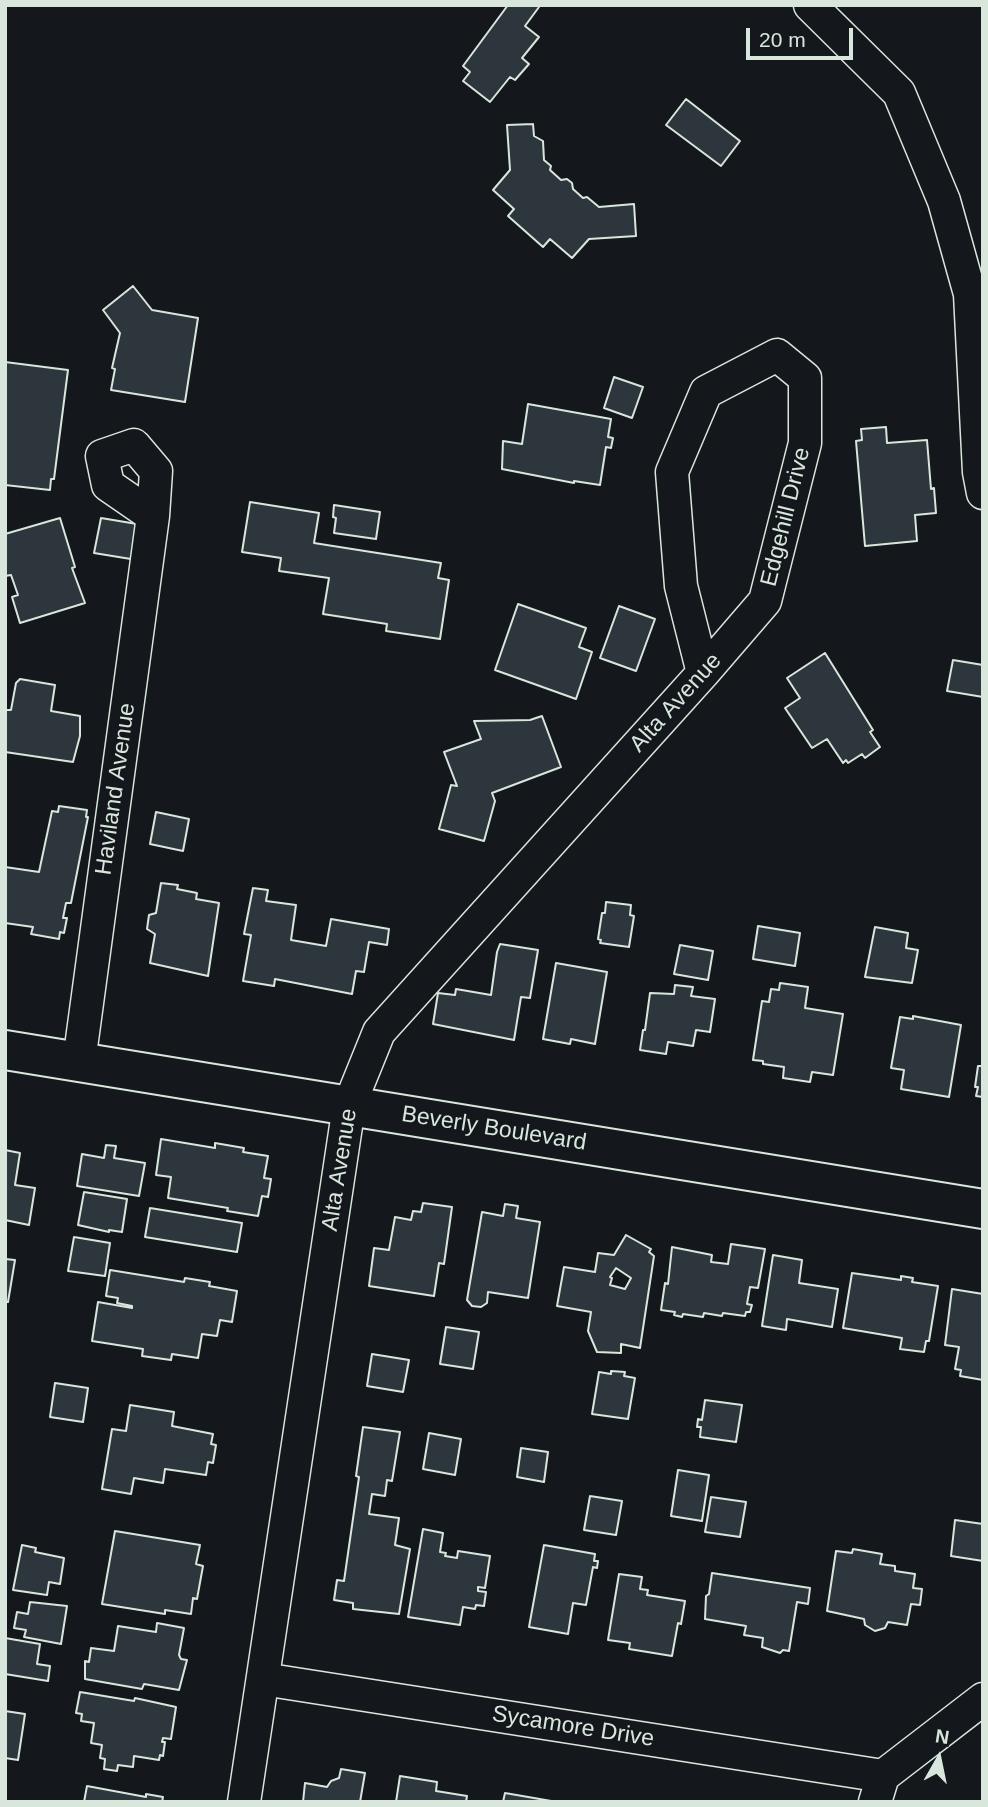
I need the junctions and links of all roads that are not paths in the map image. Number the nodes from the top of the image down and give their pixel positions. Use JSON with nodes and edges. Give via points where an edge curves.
{"nodes":[{"id":1,"x":810,"y":5,"type":"edge"},
{"id":2,"x":983,"y":493,"type":"edge"},
{"id":3,"x":153,"y":516,"type":"dead end"},
{"id":4,"x":765,"y":601,"type":"joint"},
{"id":5,"x":703,"y":673,"type":"junction"},
{"id":6,"x":5,"y":1050,"type":"edge"},
{"id":7,"x":79,"y":1062,"type":"junction"},
{"id":8,"x":349,"y":1106,"type":"junction"},
{"id":9,"x":983,"y":1209,"type":"edge"},
{"id":10,"x":263,"y":1678,"type":"junction"},
{"id":11,"x":983,"y":1699,"type":"edge"},
{"id":12,"x":879,"y":1789,"type":"edge"},
{"id":13,"x":244,"y":1802,"type":"edge"}],
"edges":[{"from":1,"to":2,"type":"street","via":[[899,93],[944,201],[970,294]]},
{"from":3,"to":7,"type":"street","name":"Haviland Avenue"},
{"from":4,"to":5,"type":"street","name":"Alta Avenue"},
{"from":4,"to":5,"type":"street","name":"Edgehill Drive","via":[[805,443],[805,378],[777,355],[706,392],[672,472],[681,586]]},
{"from":5,"to":8,"type":"street","name":"Alta Avenue","via":[[379,1032]]},
{"from":6,"to":7,"type":"street","name":"Beverly Boulevard"},
{"from":7,"to":8,"type":"street","name":"Beverly Boulevard"},
{"from":8,"to":9,"type":"street","name":"Beverly Boulevard"},
{"from":8,"to":10,"type":"street","name":"Alta Avenue"},
{"from":10,"to":12,"type":"street","name":"Sycamore Drive"},
{"from":10,"to":13,"type":"street","name":"Alta Avenue"},
{"from":11,"to":12,"type":"street"}]}
